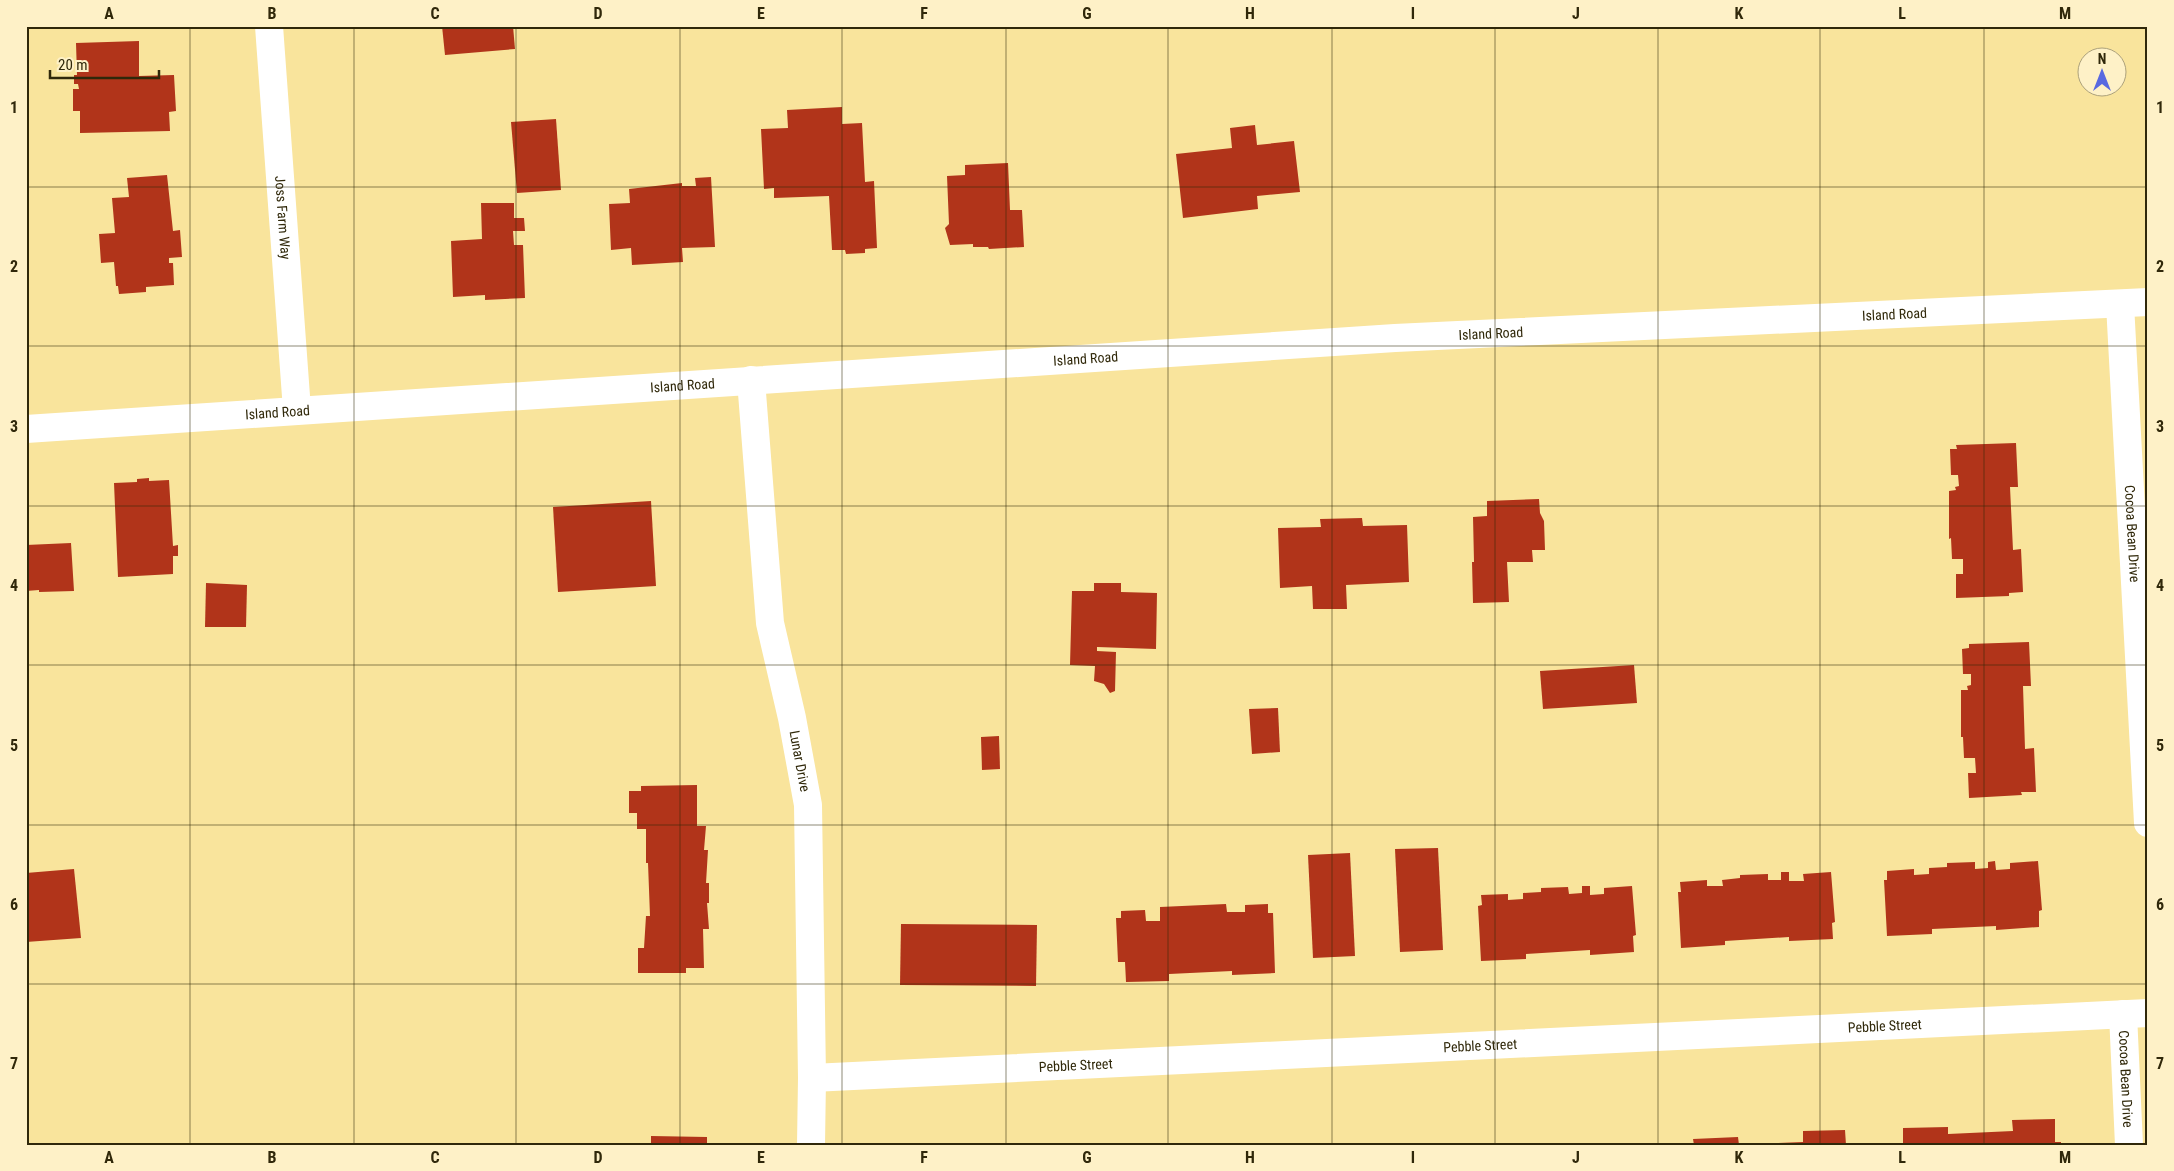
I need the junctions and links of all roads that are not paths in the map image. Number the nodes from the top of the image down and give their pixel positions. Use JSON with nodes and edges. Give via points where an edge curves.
{"nodes":[{"id":1,"x":269,"y":26,"type":"edge"},
{"id":2,"x":2148,"y":302,"type":"edge"},
{"id":3,"x":2120,"y":304,"type":"junction"},
{"id":4,"x":751,"y":380,"type":"junction"},
{"id":5,"x":297,"y":410,"type":"junction"},
{"id":6,"x":26,"y":429,"type":"edge"},
{"id":7,"x":2148,"y":823,"type":"edge"},
{"id":8,"x":2136,"y":1014,"type":"edge"},
{"id":9,"x":812,"y":1078,"type":"junction"},
{"id":10,"x":812,"y":1145,"type":"edge"},
{"id":11,"x":2129,"y":1145,"type":"edge"}],
"edges":[{"from":1,"to":5,"type":"street","name":"Joss Farm Way"},
{"from":2,"to":3,"type":"street","name":"Island Road"},
{"from":3,"to":4,"type":"street","name":"Island Road","via":[[1395,338]]},
{"from":3,"to":7,"type":"street","name":"Cocoa Bean Drive"},
{"from":4,"to":5,"type":"street","name":"Island Road"},
{"from":4,"to":9,"type":"street","name":"Lunar Drive","via":[[770,622],[808,805]]},
{"from":5,"to":6,"type":"street","name":"Island Road"},
{"from":8,"to":9,"type":"street","name":"Pebble Street"},
{"from":8,"to":11,"type":"street","name":"Cocoa Bean Drive"},
{"from":9,"to":10,"type":"street","name":"Lunar Drive"}]}
